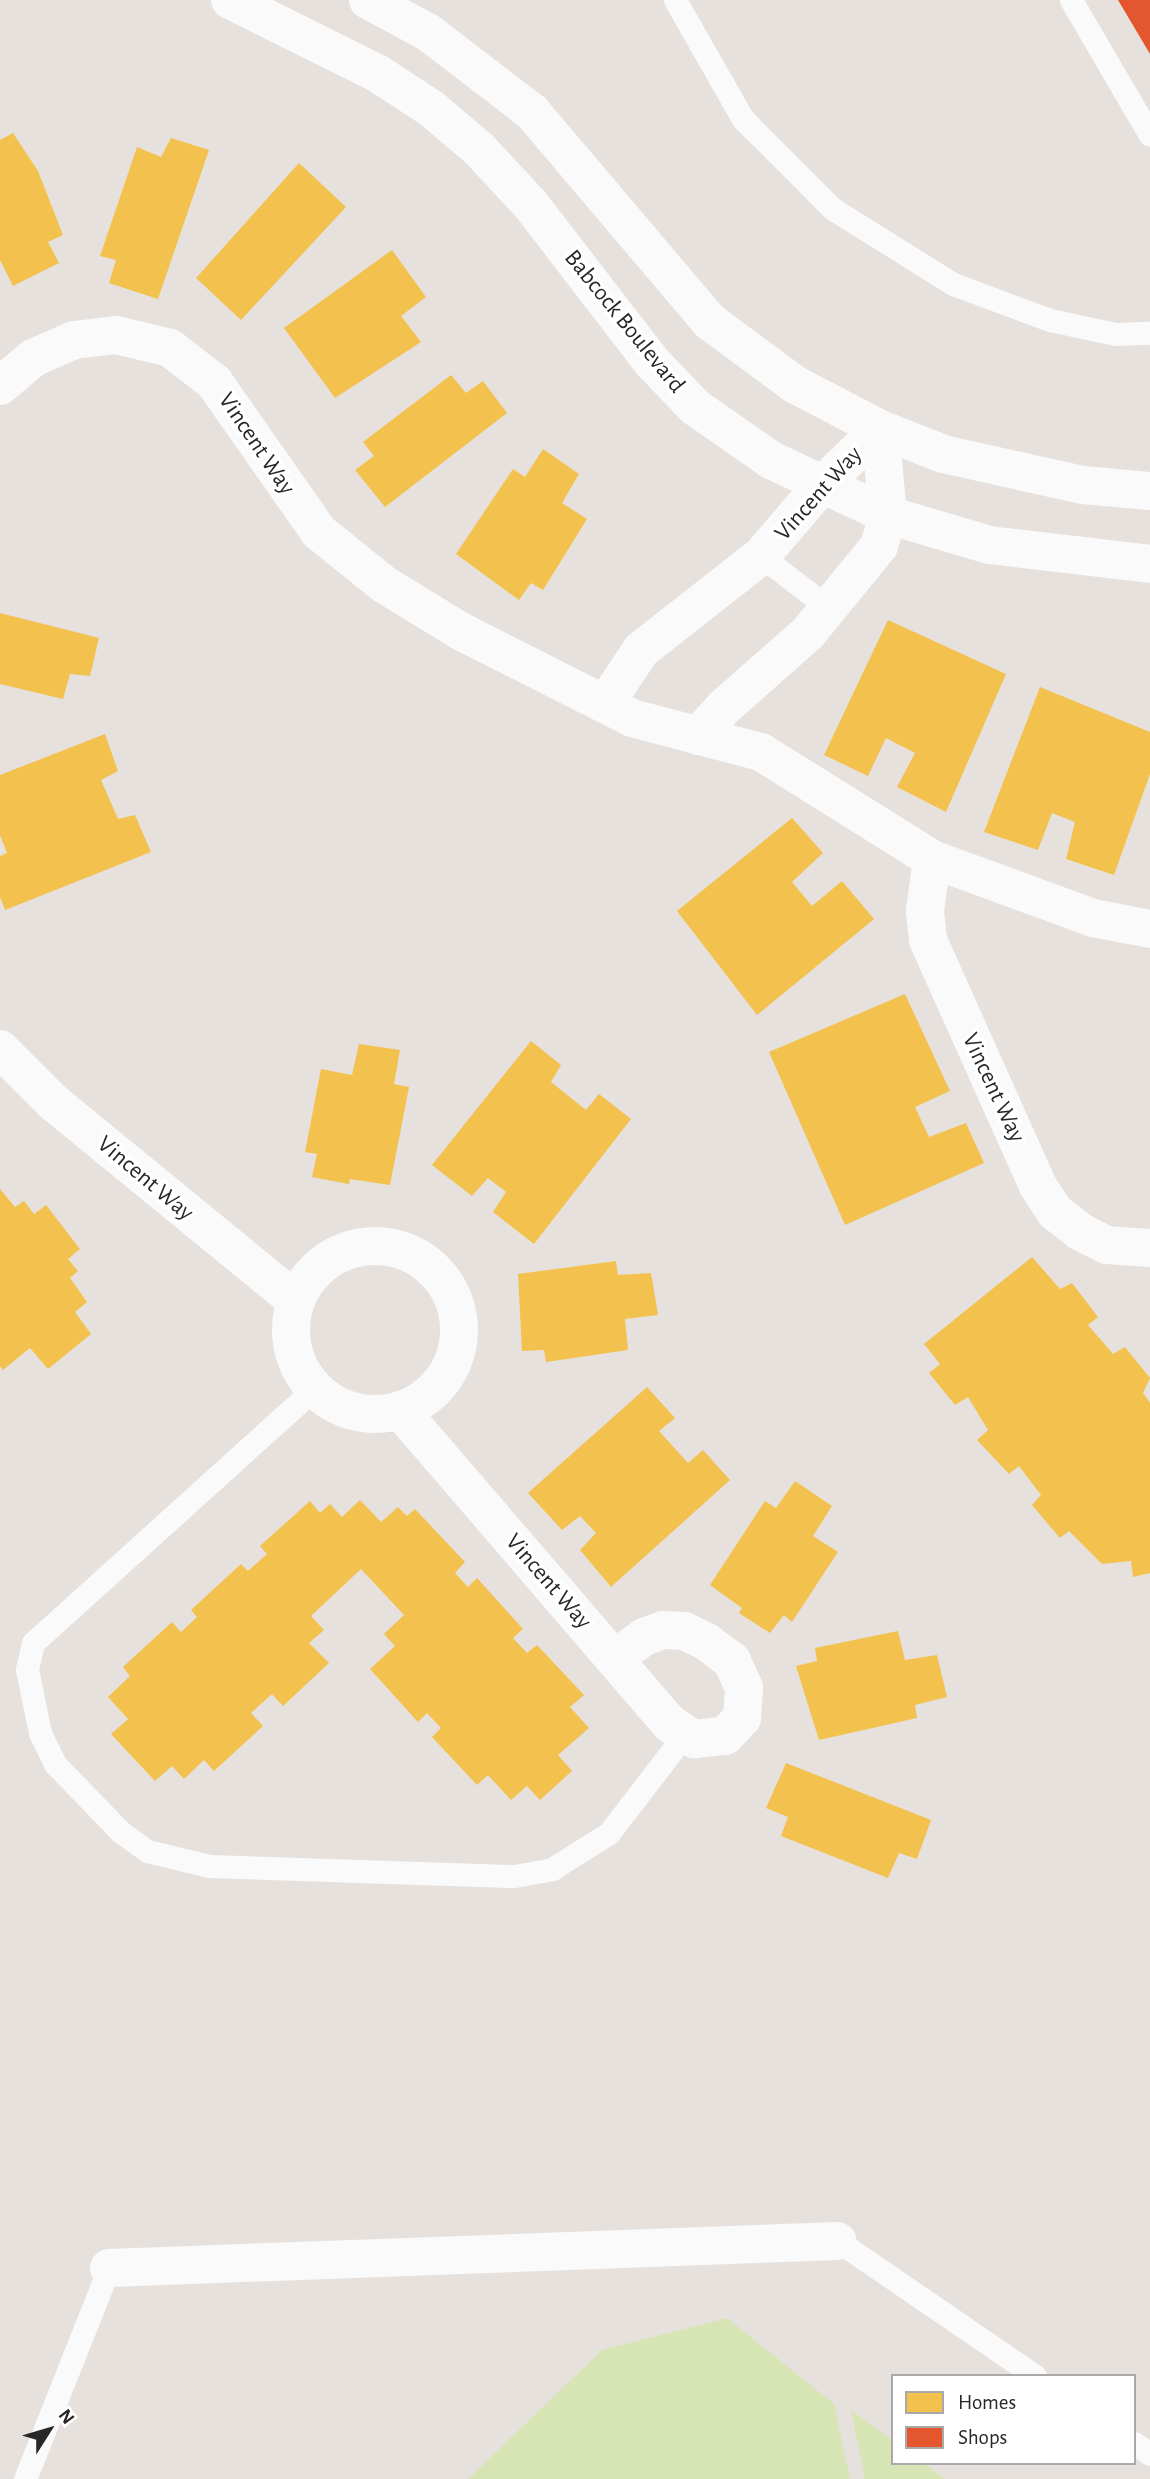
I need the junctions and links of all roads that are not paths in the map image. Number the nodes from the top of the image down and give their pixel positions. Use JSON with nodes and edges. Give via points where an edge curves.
{"nodes":[{"id":1,"x":230,"y":0,"type":"edge"},
{"id":2,"x":368,"y":0,"type":"edge"},
{"id":3,"x":675,"y":0,"type":"edge"},
{"id":4,"x":1071,"y":0,"type":"edge"},
{"id":5,"x":1150,"y":135,"type":"edge"},
{"id":6,"x":1150,"y":333,"type":"edge"},
{"id":7,"x":0,"y":386,"type":"edge"},
{"id":8,"x":880,"y":429,"type":"junction"},
{"id":9,"x":821,"y":486,"type":"junction"},
{"id":10,"x":1150,"y":491,"type":"edge"},
{"id":11,"x":888,"y":515,"type":"junction"},
{"id":12,"x":761,"y":556,"type":"junction"},
{"id":13,"x":1150,"y":564,"type":"edge"},
{"id":14,"x":831,"y":609,"type":"junction"},
{"id":15,"x":605,"y":704,"type":"junction"},
{"id":16,"x":698,"y":736,"type":"junction"},
{"id":17,"x":932,"y":859,"type":"junction"},
{"id":18,"x":1150,"y":929,"type":"edge"},
{"id":19,"x":0,"y":1049,"type":"edge"},
{"id":20,"x":1150,"y":1248,"type":"edge"},
{"id":21,"x":296,"y":1301,"type":"junction"},
{"id":22,"x":315,"y":1388,"type":"junction"},
{"id":23,"x":400,"y":1410,"type":"junction"},
{"id":24,"x":614,"y":1659,"type":"junction"},
{"id":25,"x":685,"y":1734,"type":"junction"},
{"id":26,"x":838,"y":2241,"type":"joint"},
{"id":27,"x":109,"y":2268,"type":"joint"},
{"id":28,"x":1032,"y":2374,"type":"edge"},
{"id":29,"x":25,"y":2479,"type":"edge"}],
"edges":[{"from":1,"to":9,"type":"street","name":"Babcock Boulevard","via":[[377,73],[432,109],[479,149],[531,205],[652,362],[695,407],[771,460]]},
{"from":2,"to":8,"type":"street","via":[[429,33],[532,112],[572,153],[678,287],[748,354],[793,384]]},
{"from":3,"to":6,"type":"lane","via":[[743,119],[843,216],[953,284],[1050,320],[1116,334]]},
{"from":4,"to":5,"type":"lane"},
{"from":7,"to":15,"type":"street","name":"Vincent Way","via":[[33,358],[74,340],[116,335],[170,348],[214,382],[286,490],[319,532],[348,558],[463,632]]},
{"from":8,"to":9,"type":"street","name":"Vincent Way"},
{"from":8,"to":10,"type":"street","via":[[943,454],[1012,471]]},
{"from":8,"to":11,"type":"street","name":"Vincent Way"},
{"from":9,"to":11,"type":"street","name":"Babcock Boulevard"},
{"from":9,"to":12,"type":"street","name":"Vincent Way"},
{"from":11,"to":13,"type":"street","name":"Babcock Boulevard","via":[[989,544]]},
{"from":11,"to":14,"type":"street","name":"Vincent Way","via":[[879,546]]},
{"from":12,"to":14,"type":"lane"},
{"from":12,"to":15,"type":"street","name":"Vincent Way","via":[[641,650]]},
{"from":14,"to":16,"type":"street","name":"Vincent Way"},
{"from":15,"to":16,"type":"street","name":"Vincent Way","via":[[662,729]]},
{"from":16,"to":17,"type":"street","name":"Vincent Way","via":[[761,752]]},
{"from":17,"to":18,"type":"street","name":"Vincent Way","via":[[1093,918]]},
{"from":17,"to":20,"type":"street","name":"Vincent Way","via":[[925,911],[928,940],[1038,1186],[1055,1212],[1079,1231],[1108,1245]]},
{"from":19,"to":21,"type":"street","name":"Vincent Way","via":[[52,1102]]},
{"from":21,"to":22,"type":"street","via":[[291,1329],[295,1358]]},
{"from":21,"to":23,"type":"street","via":[[319,1268],[353,1248],[381,1245],[407,1252],[431,1266],[448,1287],[458,1313],[459,1340],[452,1366],[435,1389]]},
{"from":22,"to":23,"type":"street","via":[[330,1401],[357,1412]]},
{"from":22,"to":25,"type":"lane","via":[[33,1643],[27,1669],[40,1732],[55,1764],[121,1832],[147,1851],[209,1866],[514,1876],[552,1869],[609,1832]]},
{"from":23,"to":24,"type":"street","name":"Vincent Way"},
{"from":24,"to":25,"type":"street","name":"Vincent Way","via":[[668,1723]]},
{"from":24,"to":25,"type":"street","via":[[644,1637],[663,1630],[684,1631],[732,1661],[744,1688],[742,1718],[725,1737],[694,1740]]},
{"from":26,"to":27,"type":"street"},
{"from":26,"to":28,"type":"lane"},
{"from":27,"to":29,"type":"lane"}]}
